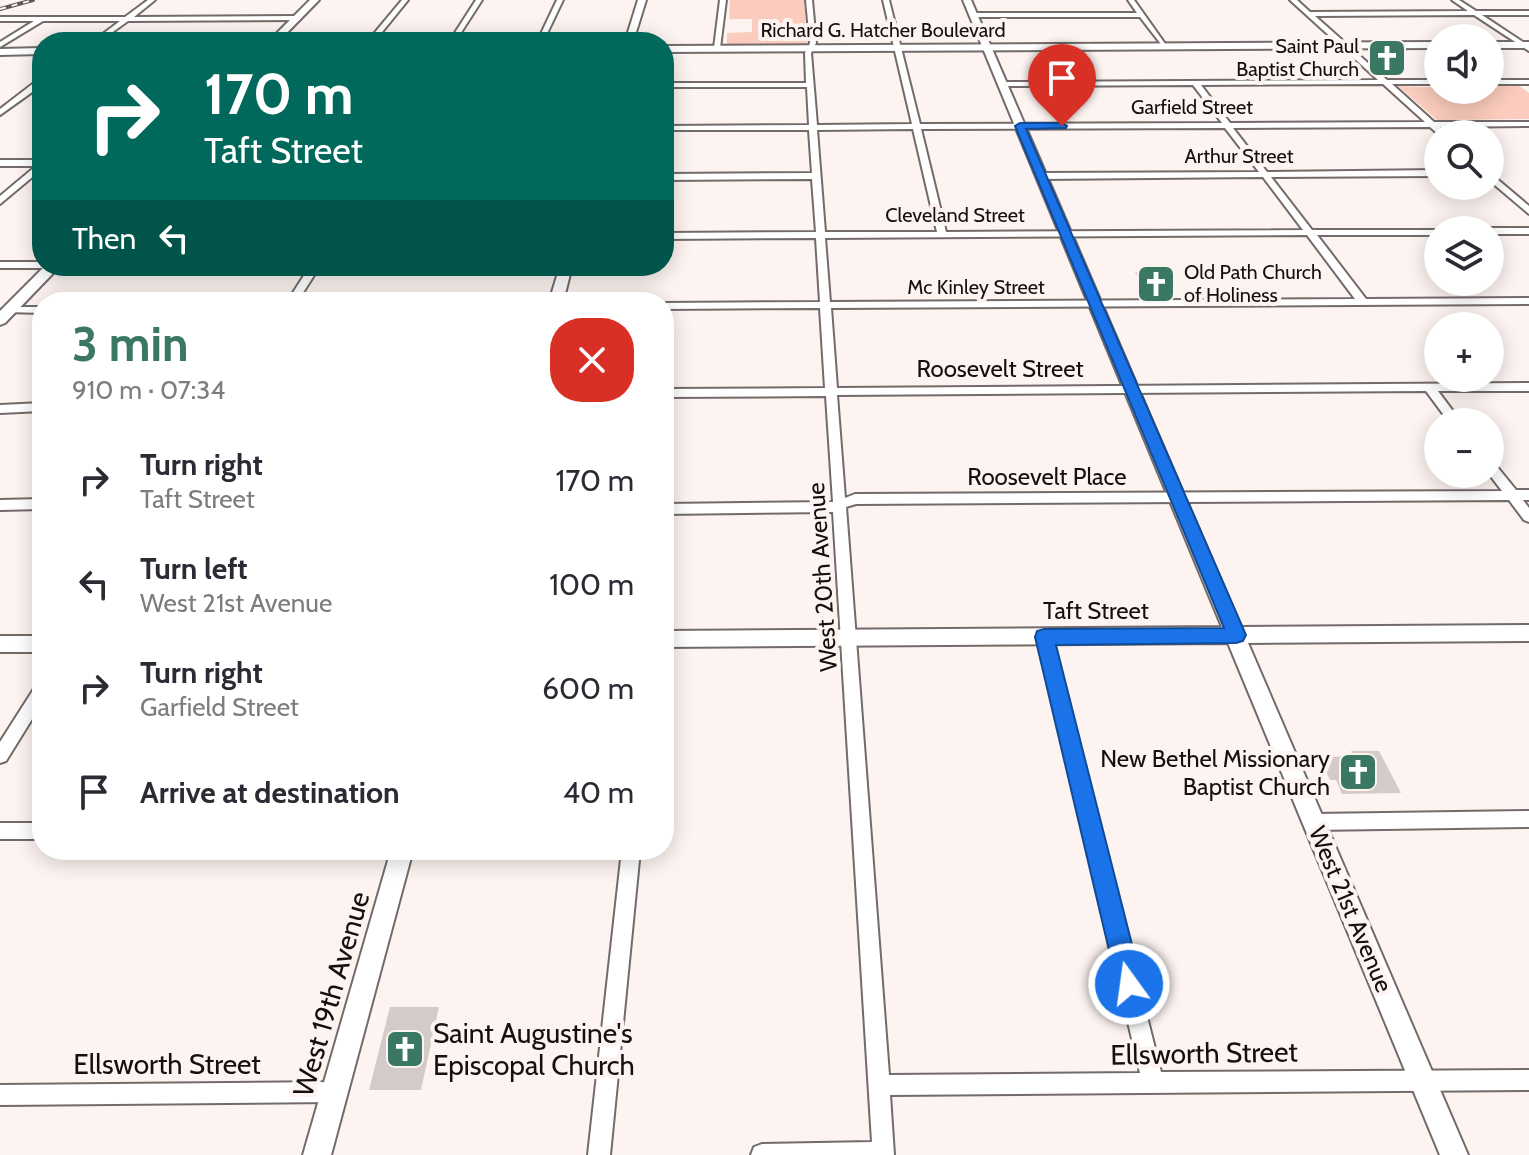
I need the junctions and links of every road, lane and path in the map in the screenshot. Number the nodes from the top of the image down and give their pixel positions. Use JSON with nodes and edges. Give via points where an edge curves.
{"nodes":[{"id":1,"x":152,"y":0,"type":"edge"},
{"id":2,"x":315,"y":0,"type":"edge"},
{"id":3,"x":405,"y":0,"type":"edge"},
{"id":4,"x":479,"y":0,"type":"edge"},
{"id":5,"x":560,"y":0,"type":"edge"},
{"id":6,"x":642,"y":0,"type":"edge"},
{"id":7,"x":723,"y":0,"type":"edge"},
{"id":8,"x":809,"y":0,"type":"edge"},
{"id":9,"x":886,"y":0,"type":"edge"},
{"id":10,"x":967,"y":0,"type":"edge"},
{"id":11,"x":1131,"y":0,"type":"edge"},
{"id":12,"x":1293,"y":0,"type":"edge"},
{"id":13,"x":1455,"y":0,"type":"edge"},
{"id":14,"x":1474,"y":13,"type":"junction"},
{"id":15,"x":1529,"y":13,"type":"edge"},
{"id":16,"x":1308,"y":14,"type":"junction"},
{"id":17,"x":973,"y":15,"type":"junction"},
{"id":18,"x":1142,"y":15,"type":"junction"},
{"id":19,"x":297,"y":18,"type":"junction"},
{"id":20,"x":0,"y":19,"type":"edge"},
{"id":21,"x":41,"y":19,"type":"junction"},
{"id":22,"x":126,"y":19,"type":"junction"},
{"id":23,"x":108,"y":32,"type":"edge"},
{"id":24,"x":283,"y":32,"type":"edge"},
{"id":25,"x":378,"y":32,"type":"edge"},
{"id":26,"x":458,"y":32,"type":"edge"},
{"id":27,"x":545,"y":32,"type":"edge"},
{"id":28,"x":632,"y":32,"type":"edge"},
{"id":29,"x":0,"y":45,"type":"edge"},
{"id":30,"x":1424,"y":45,"type":"edge"},
{"id":31,"x":1504,"y":45,"type":"edge"},
{"id":32,"x":1344,"y":46,"type":"junction"},
{"id":33,"x":1527,"y":46,"type":"edge"},
{"id":34,"x":1166,"y":47,"type":"junction"},
{"id":35,"x":717,"y":48,"type":"junction"},
{"id":36,"x":810,"y":48,"type":"junction"},
{"id":37,"x":897,"y":48,"type":"junction"},
{"id":38,"x":987,"y":48,"type":"junction"},
{"id":39,"x":674,"y":49,"type":"edge"},
{"id":40,"x":32,"y":51,"type":"edge"},
{"id":41,"x":0,"y":52,"type":"edge"},
{"id":42,"x":1385,"y":82,"type":"junction"},
{"id":43,"x":1424,"y":82,"type":"edge"},
{"id":44,"x":1504,"y":82,"type":"edge"},
{"id":45,"x":1529,"y":82,"type":"edge"},
{"id":46,"x":1195,"y":83,"type":"junction"},
{"id":47,"x":1002,"y":84,"type":"junction"},
{"id":48,"x":674,"y":85,"type":"edge"},
{"id":49,"x":810,"y":85,"type":"junction"},
{"id":50,"x":32,"y":89,"type":"edge"},
{"id":51,"x":0,"y":113,"type":"edge"},
{"id":52,"x":1428,"y":120,"type":"edge"},
{"id":53,"x":1424,"y":124,"type":"edge"},
{"id":54,"x":1504,"y":124,"type":"edge"},
{"id":55,"x":1529,"y":124,"type":"edge"},
{"id":56,"x":1226,"y":125,"type":"junction"},
{"id":57,"x":1020,"y":126,"type":"junction"},
{"id":58,"x":813,"y":127,"type":"junction"},
{"id":59,"x":917,"y":127,"type":"junction"},
{"id":60,"x":674,"y":128,"type":"edge"},
{"id":61,"x":0,"y":163,"type":"edge"},
{"id":62,"x":32,"y":164,"type":"edge"},
{"id":63,"x":32,"y":173,"type":"edge"},
{"id":64,"x":1424,"y":173,"type":"edge"},
{"id":65,"x":1266,"y":174,"type":"junction"},
{"id":66,"x":816,"y":176,"type":"junction"},
{"id":67,"x":1041,"y":176,"type":"junction"},
{"id":68,"x":674,"y":177,"type":"edge"},
{"id":69,"x":1504,"y":189,"type":"edge"},
{"id":70,"x":0,"y":201,"type":"edge"},
{"id":71,"x":1529,"y":211,"type":"edge"},
{"id":72,"x":1504,"y":231,"type":"edge"},
{"id":73,"x":1529,"y":231,"type":"edge"},
{"id":74,"x":1310,"y":232,"type":"junction"},
{"id":75,"x":1424,"y":232,"type":"edge"},
{"id":76,"x":942,"y":233,"type":"junction"},
{"id":77,"x":1065,"y":234,"type":"junction"},
{"id":78,"x":820,"y":235,"type":"junction"},
{"id":79,"x":674,"y":236,"type":"edge"},
{"id":80,"x":0,"y":265,"type":"edge"},
{"id":81,"x":32,"y":265,"type":"edge"},
{"id":82,"x":43,"y":276,"type":"edge"},
{"id":83,"x":1529,"y":301,"type":"edge"},
{"id":84,"x":1363,"y":302,"type":"junction"},
{"id":85,"x":1095,"y":304,"type":"junction"},
{"id":86,"x":825,"y":305,"type":"junction"},
{"id":87,"x":674,"y":306,"type":"edge"},
{"id":88,"x":32,"y":311,"type":"edge"},
{"id":89,"x":5,"y":315,"type":"edge"},
{"id":90,"x":1424,"y":387,"type":"edge"},
{"id":91,"x":1504,"y":387,"type":"edge"},
{"id":92,"x":1529,"y":387,"type":"edge"},
{"id":93,"x":1132,"y":390,"type":"junction"},
{"id":94,"x":831,"y":391,"type":"junction"},
{"id":95,"x":674,"y":393,"type":"edge"},
{"id":96,"x":32,"y":407,"type":"edge"},
{"id":97,"x":0,"y":409,"type":"edge"},
{"id":98,"x":1504,"y":484,"type":"edge"},
{"id":99,"x":1512,"y":495,"type":"junction"},
{"id":100,"x":1529,"y":495,"type":"edge"},
{"id":101,"x":1178,"y":497,"type":"junction"},
{"id":102,"x":32,"y":504,"type":"edge"},
{"id":103,"x":839,"y":504,"type":"junction"},
{"id":104,"x":0,"y":505,"type":"edge"},
{"id":105,"x":674,"y":509,"type":"edge"},
{"id":106,"x":1529,"y":517,"type":"edge"},
{"id":107,"x":1529,"y":633,"type":"edge"},
{"id":108,"x":1236,"y":635,"type":"junction"},
{"id":109,"x":1044,"y":637,"type":"junction"},
{"id":110,"x":848,"y":638,"type":"junction"},
{"id":111,"x":674,"y":639,"type":"edge"},
{"id":112,"x":0,"y":644,"type":"edge"},
{"id":113,"x":32,"y":644,"type":"edge"},
{"id":114,"x":32,"y":705,"type":"edge"},
{"id":115,"x":0,"y":756,"type":"edge"},
{"id":116,"x":1529,"y":819,"type":"edge"},
{"id":117,"x":1314,"y":822,"type":"junction"},
{"id":118,"x":0,"y":831,"type":"edge"},
{"id":119,"x":32,"y":831,"type":"edge"},
{"id":120,"x":399,"y":860,"type":"edge"},
{"id":121,"x":630,"y":860,"type":"edge"},
{"id":122,"x":1529,"y":1080,"type":"edge"},
{"id":123,"x":1423,"y":1081,"type":"junction"},
{"id":124,"x":1153,"y":1083,"type":"junction"},
{"id":125,"x":879,"y":1085,"type":"junction"},
{"id":126,"x":334,"y":1092,"type":"junction"},
{"id":127,"x":0,"y":1095,"type":"edge"},
{"id":128,"x":317,"y":1155,"type":"edge"},
{"id":129,"x":599,"y":1155,"type":"edge"},
{"id":130,"x":762,"y":1155,"type":"edge"},
{"id":131,"x":1454,"y":1155,"type":"edge"}],
"edges":[{"from":1,"to":22,"type":"street"},
{"from":2,"to":19,"type":"main road"},
{"from":3,"to":25,"type":"street"},
{"from":4,"to":26,"type":"street"},
{"from":5,"to":27,"type":"street"},
{"from":6,"to":28,"type":"street"},
{"from":7,"to":35,"type":"street"},
{"from":8,"to":36,"type":"street","name":"West 20th Avenue"},
{"from":9,"to":37,"type":"street"},
{"from":10,"to":17,"type":"street","name":"West 21st Avenue"},
{"from":11,"to":18,"type":"street"},
{"from":12,"to":16,"type":"street"},
{"from":13,"to":14,"type":"street"},
{"from":14,"to":15,"type":"street"},
{"from":14,"to":16,"type":"street"},
{"from":14,"to":33,"type":"street"},
{"from":16,"to":32,"type":"street"},
{"from":17,"to":18,"type":"street"},
{"from":17,"to":38,"type":"street","name":"West 21st Avenue"},
{"from":18,"to":34,"type":"street"},
{"from":19,"to":22,"type":"street"},
{"from":19,"to":24,"type":"main road"},
{"from":20,"to":21,"type":"street"},
{"from":21,"to":22,"type":"street"},
{"from":21,"to":29,"type":"street"},
{"from":22,"to":23,"type":"street"},
{"from":30,"to":32,"type":"main road","name":"Richard G. Hatcher Boulevard"},
{"from":31,"to":33,"type":"main road"},
{"from":32,"to":34,"type":"main road","name":"Richard G. Hatcher Boulevard"},
{"from":32,"to":42,"type":"street"},
{"from":34,"to":38,"type":"main road","name":"Richard G. Hatcher Boulevard"},
{"from":35,"to":36,"type":"main road","name":"Richard G. Hatcher Boulevard"},
{"from":35,"to":39,"type":"main road","name":"Richard G. Hatcher Boulevard"},
{"from":36,"to":37,"type":"main road","name":"Richard G. Hatcher Boulevard"},
{"from":36,"to":49,"type":"street","name":"West 20th Avenue"},
{"from":37,"to":38,"type":"main road","name":"Richard G. Hatcher Boulevard"},
{"from":37,"to":59,"type":"street"},
{"from":38,"to":47,"type":"street","name":"West 21st Avenue"},
{"from":40,"to":41,"type":"main road"},
{"from":42,"to":43,"type":"street"},
{"from":42,"to":46,"type":"street"},
{"from":42,"to":52,"type":"street"},
{"from":44,"to":45,"type":"street"},
{"from":46,"to":47,"type":"street"},
{"from":46,"to":56,"type":"street"},
{"from":47,"to":57,"type":"street","name":"West 21st Avenue"},
{"from":48,"to":49,"type":"street"},
{"from":49,"to":58,"type":"street","name":"West 20th Avenue"},
{"from":50,"to":51,"type":"street"},
{"from":53,"to":56,"type":"street","name":"Garfield Street"},
{"from":54,"to":55,"type":"street","name":"Garfield Street"},
{"from":56,"to":57,"type":"street","name":"Garfield Street"},
{"from":56,"to":65,"type":"street"},
{"from":57,"to":59,"type":"street","name":"Garfield Street"},
{"from":57,"to":67,"type":"street","name":"West 21st Avenue"},
{"from":58,"to":59,"type":"street","name":"Garfield Street"},
{"from":58,"to":60,"type":"street","name":"Garfield Street"},
{"from":58,"to":66,"type":"street","name":"West 20th Avenue"},
{"from":59,"to":76,"type":"street"},
{"from":61,"to":62,"type":"street"},
{"from":63,"to":70,"type":"street"},
{"from":64,"to":65,"type":"street","name":"Arthur Street"},
{"from":65,"to":67,"type":"street","name":"Arthur Street"},
{"from":65,"to":74,"type":"street"},
{"from":66,"to":68,"type":"street"},
{"from":66,"to":78,"type":"street","name":"West 20th Avenue"},
{"from":67,"to":77,"type":"street","name":"West 21st Avenue"},
{"from":69,"to":71,"type":"street"},
{"from":72,"to":73,"type":"street"},
{"from":74,"to":75,"type":"street","name":"Cleveland Street"},
{"from":74,"to":77,"type":"street","name":"Cleveland Street"},
{"from":74,"to":84,"type":"street"},
{"from":76,"to":77,"type":"street","name":"Cleveland Street"},
{"from":76,"to":78,"type":"street","name":"Cleveland Street"},
{"from":77,"to":85,"type":"street","name":"West 21st Avenue"},
{"from":78,"to":79,"type":"street","name":"Cleveland Street"},
{"from":78,"to":86,"type":"street","name":"West 20th Avenue"},
{"from":80,"to":81,"type":"street"},
{"from":82,"to":89,"type":"main road"},
{"from":83,"to":84,"type":"street","name":"Mc Kinley Street"},
{"from":84,"to":85,"type":"street","name":"Mc Kinley Street"},
{"from":85,"to":86,"type":"street","name":"Mc Kinley Street"},
{"from":85,"to":93,"type":"street","name":"West 21st Avenue"},
{"from":86,"to":87,"type":"street","name":"Mc Kinley Street"},
{"from":86,"to":94,"type":"street","name":"West 20th Avenue"},
{"from":88,"to":89,"type":"street"},
{"from":90,"to":93,"type":"street","name":"Roosevelt Street"},
{"from":91,"to":92,"type":"street","name":"Roosevelt Street"},
{"from":93,"to":94,"type":"street","name":"Roosevelt Street"},
{"from":93,"to":101,"type":"street","name":"West 21st Avenue"},
{"from":94,"to":95,"type":"street","name":"Roosevelt Street"},
{"from":94,"to":103,"type":"street","name":"West 20th Avenue"},
{"from":96,"to":97,"type":"street"},
{"from":98,"to":99,"type":"street"},
{"from":99,"to":100,"type":"street","name":"Roosevelt Place"},
{"from":99,"to":101,"type":"street","name":"Roosevelt Place"},
{"from":99,"to":106,"type":"street"},
{"from":101,"to":103,"type":"street","name":"Roosevelt Place","via":[[849,499]]},
{"from":101,"to":108,"type":"street","name":"West 21st Avenue"},
{"from":102,"to":104,"type":"street"},
{"from":103,"to":105,"type":"street","name":"Roosevelt Place"},
{"from":103,"to":110,"type":"street","name":"West 20th Avenue"},
{"from":107,"to":108,"type":"street","name":"Taft Street"},
{"from":108,"to":109,"type":"street","name":"Taft Street"},
{"from":108,"to":117,"type":"street","name":"West 21st Avenue"},
{"from":109,"to":110,"type":"street","name":"Taft Street"},
{"from":109,"to":124,"type":"street"},
{"from":110,"to":111,"type":"street","name":"Taft Street"},
{"from":110,"to":125,"type":"street","name":"West 20th Avenue"},
{"from":112,"to":113,"type":"street"},
{"from":114,"to":115,"type":"street"},
{"from":116,"to":117,"type":"street"},
{"from":117,"to":123,"type":"street","name":"West 21st Avenue"},
{"from":118,"to":119,"type":"street"},
{"from":120,"to":126,"type":"street","name":"West 19th Avenue"},
{"from":121,"to":129,"type":"street"},
{"from":122,"to":123,"type":"street","name":"Ellsworth Street"},
{"from":123,"to":124,"type":"street","name":"Ellsworth Street"},
{"from":123,"to":131,"type":"street","name":"West 21st Avenue"},
{"from":124,"to":125,"type":"street","name":"Ellsworth Street"},
{"from":125,"to":130,"type":"street","name":"West 20th Avenue","via":[[884,1153]]},
{"from":126,"to":127,"type":"street","name":"Ellsworth Street"},
{"from":126,"to":128,"type":"street","name":"West 19th Avenue"}]}
